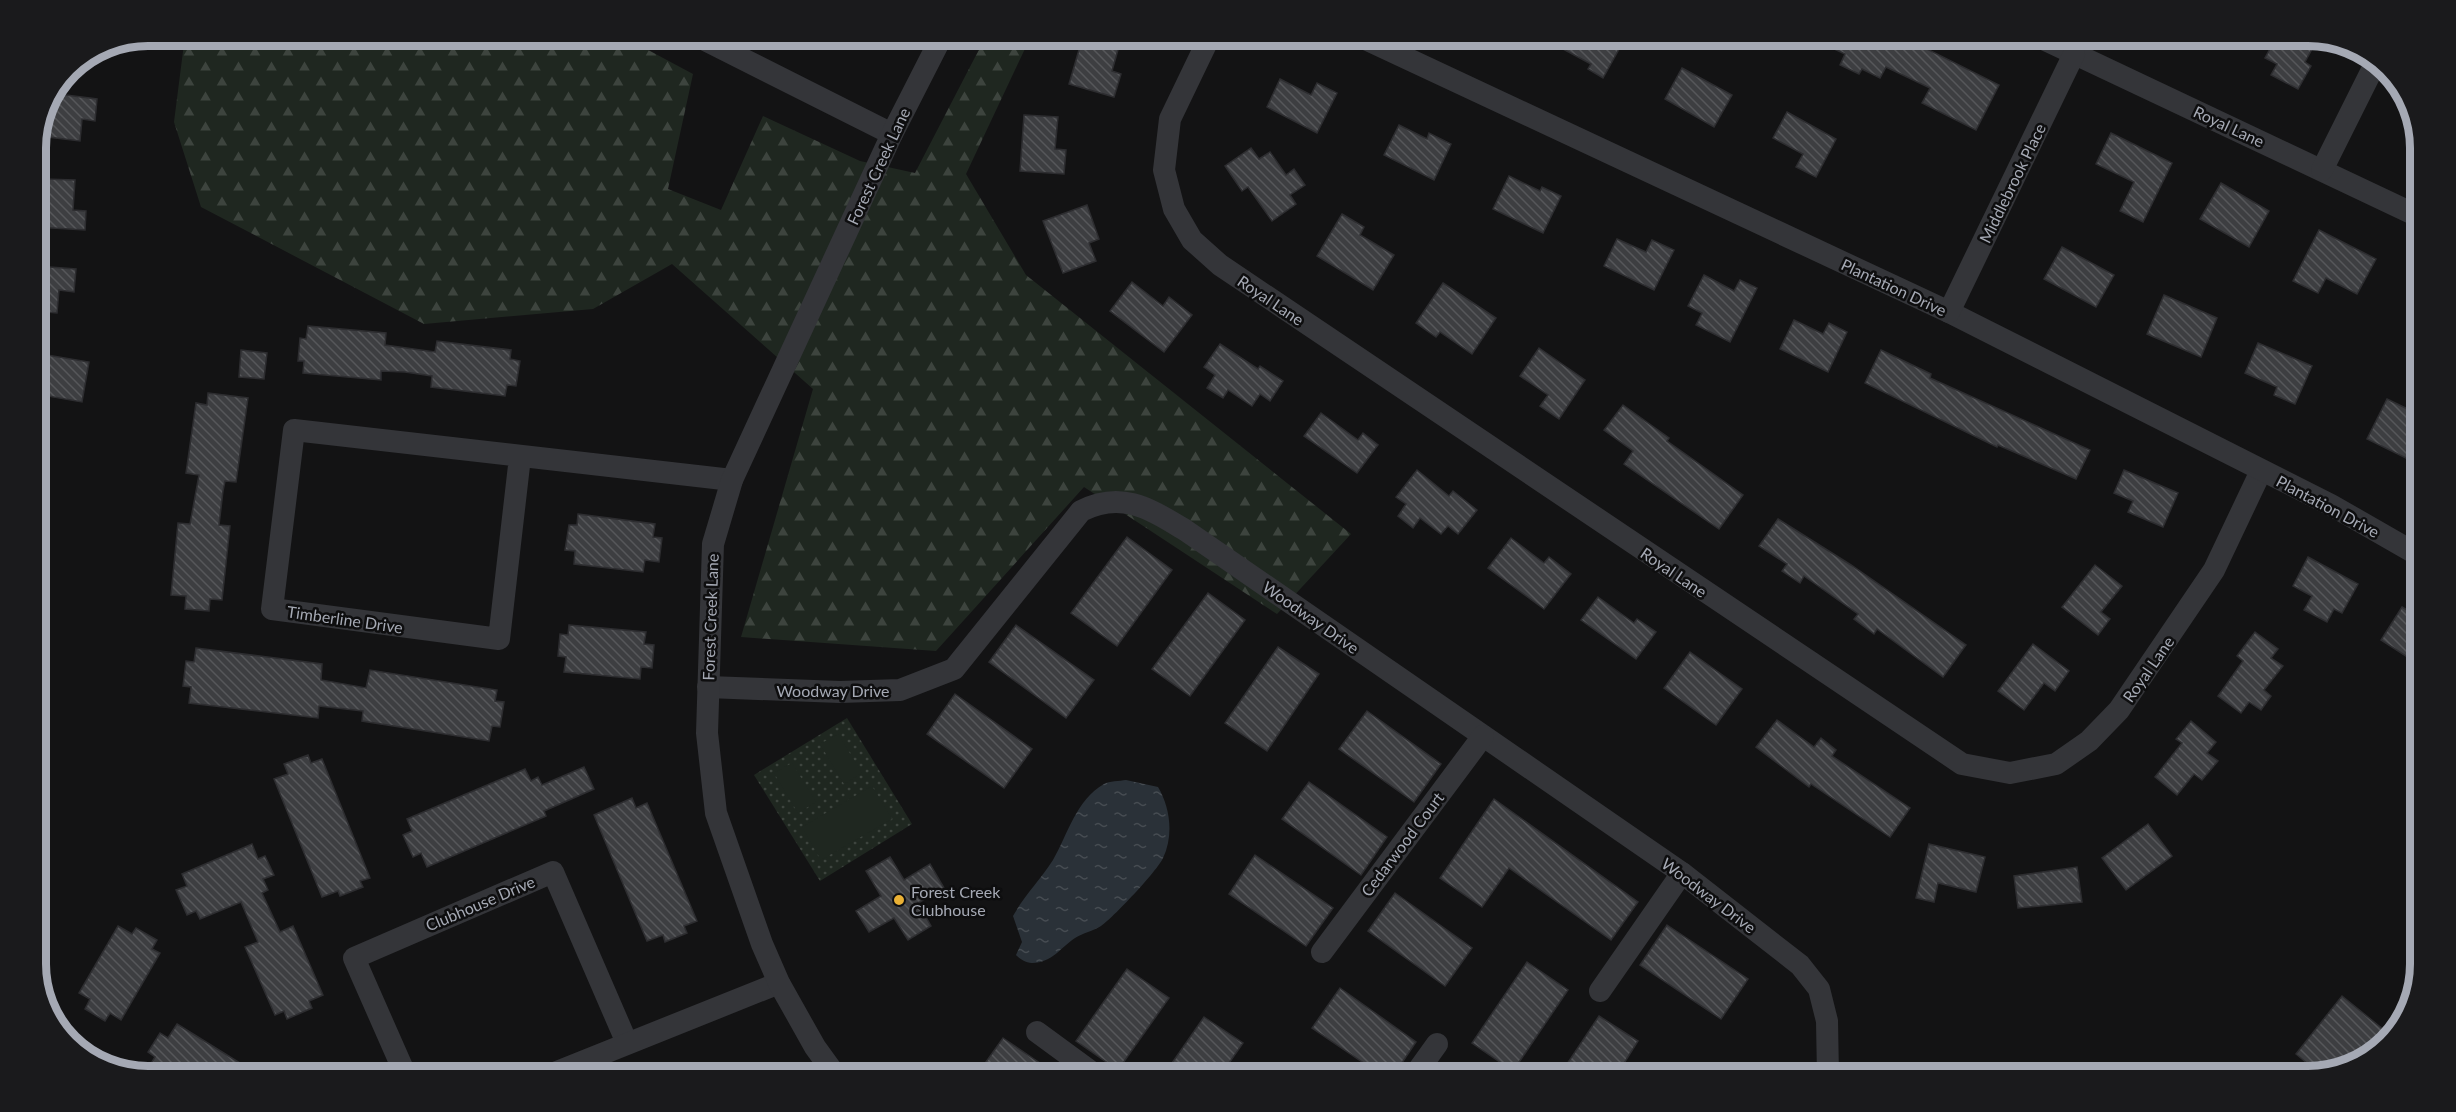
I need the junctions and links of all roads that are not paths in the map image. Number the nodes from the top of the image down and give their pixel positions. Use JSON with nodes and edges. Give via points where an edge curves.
{"nodes":[{"id":1,"x":717,"y":46,"type":"edge"},
{"id":2,"x":937,"y":46,"type":"edge"},
{"id":3,"x":1205,"y":46,"type":"edge"},
{"id":4,"x":1380,"y":46,"type":"edge"},
{"id":5,"x":2058,"y":46,"type":"edge"},
{"id":6,"x":2074,"y":54,"type":"junction"},
{"id":7,"x":2372,"y":70,"type":"edge"},
{"id":8,"x":892,"y":134,"type":"junction"},
{"id":9,"x":2322,"y":170,"type":"junction"},
{"id":10,"x":2409,"y":212,"type":"edge"},
{"id":11,"x":1949,"y":312,"type":"junction"},
{"id":12,"x":520,"y":457,"type":"junction"},
{"id":13,"x":2262,"y":471,"type":"junction"},
{"id":14,"x":732,"y":480,"type":"junction"},
{"id":15,"x":2409,"y":550,"type":"edge"},
{"id":16,"x":708,"y":687,"type":"junction"},
{"id":17,"x":1483,"y":736,"type":"junction"},
{"id":18,"x":1682,"y":873,"type":"junction"},
{"id":19,"x":1322,"y":952,"type":"dead end"},
{"id":20,"x":779,"y":983,"type":"junction"},
{"id":21,"x":1600,"y":991,"type":"dead end"},
{"id":22,"x":1037,"y":1032,"type":"dead end"},
{"id":23,"x":627,"y":1043,"type":"junction"},
{"id":24,"x":1437,"y":1044,"type":"dead end"},
{"id":25,"x":402,"y":1066,"type":"edge"},
{"id":26,"x":571,"y":1066,"type":"edge"},
{"id":27,"x":829,"y":1066,"type":"edge"},
{"id":28,"x":1083,"y":1066,"type":"edge"},
{"id":29,"x":1420,"y":1066,"type":"edge"},
{"id":30,"x":1828,"y":1066,"type":"edge"}],
"edges":[{"from":1,"to":8,"type":"street"},
{"from":2,"to":8,"type":"street","name":"Forest Creek Lane"},
{"from":3,"to":13,"type":"street","name":"Royal Lane","via":[[1170,119],[1164,170],[1174,209],[1192,240],[1230,272],[1962,764],[2010,773],[2056,764],[2089,741],[2120,710],[2214,570]]},
{"from":4,"to":11,"type":"street","name":"Plantation Drive"},
{"from":5,"to":6,"type":"street","name":"Royal Lane"},
{"from":6,"to":9,"type":"street","name":"Royal Lane"},
{"from":6,"to":11,"type":"street","name":"Middlebrook Place"},
{"from":7,"to":9,"type":"street"},
{"from":8,"to":14,"type":"street","name":"Forest Creek Lane"},
{"from":9,"to":10,"type":"street","name":"Royal Lane"},
{"from":11,"to":13,"type":"street","name":"Plantation Drive"},
{"from":12,"to":12,"type":"street","name":"Timberline Drive","via":[[294,430],[272,609],[499,639]]},
{"from":12,"to":14,"type":"street","name":"Timberline Drive"},
{"from":13,"to":15,"type":"street","name":"Plantation Drive"},
{"from":14,"to":16,"type":"street","name":"Forest Creek Lane","via":[[713,544]]},
{"from":16,"to":17,"type":"street","name":"Woodway Drive","via":[[900,690],[954,669],[1081,511],[1099,502],[1110,502],[1143,505],[1185,530]]},
{"from":16,"to":20,"type":"street","name":"Forest Creek Lane","via":[[707,734],[716,813]]},
{"from":17,"to":18,"type":"street","name":"Woodway Drive"},
{"from":17,"to":19,"type":"street","name":"Cedarwood Court"},
{"from":18,"to":21,"type":"street"},
{"from":18,"to":30,"type":"street","name":"Woodway Drive","via":[[1800,965],[1819,989],[1827,1021]]},
{"from":20,"to":23,"type":"street"},
{"from":20,"to":27,"type":"street","name":"Forest Creek Lane"},
{"from":22,"to":28,"type":"street"},
{"from":23,"to":25,"type":"street","name":"Clubhouse Drive","via":[[553,872],[354,958]]},
{"from":23,"to":26,"type":"street"},
{"from":24,"to":29,"type":"street"}]}
